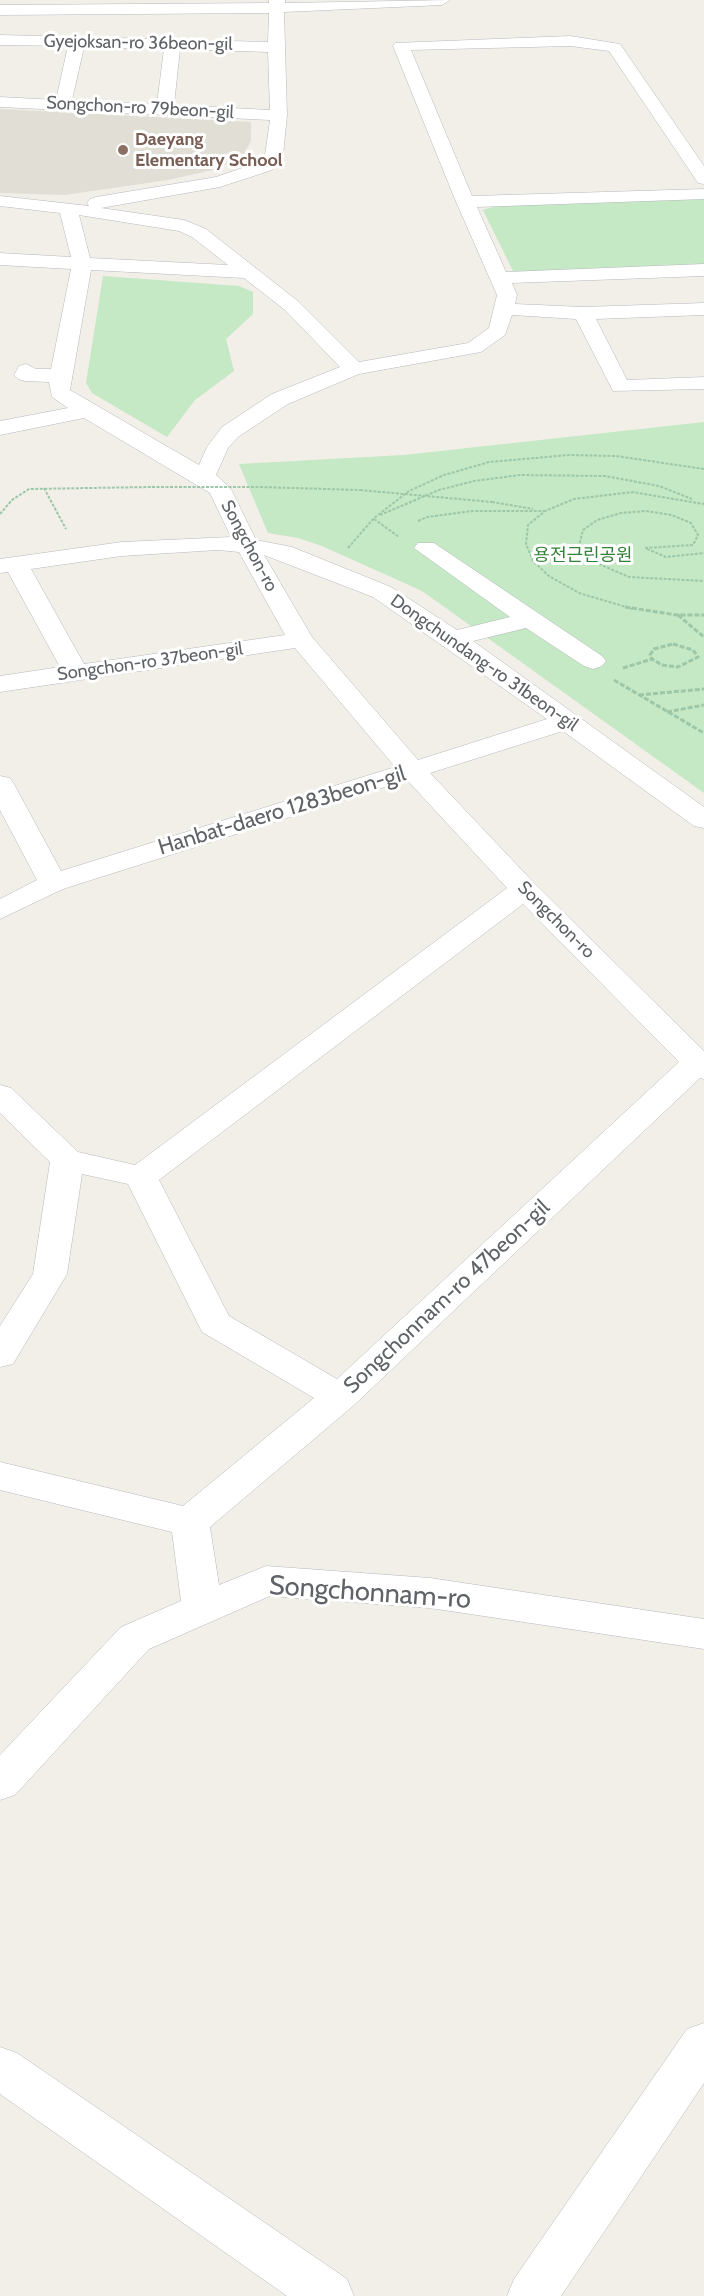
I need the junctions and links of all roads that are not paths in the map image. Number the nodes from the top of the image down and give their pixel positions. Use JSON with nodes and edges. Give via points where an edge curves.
{"nodes":[{"id":1,"x":442,"y":0,"type":"edge"},
{"id":2,"x":277,"y":4,"type":"edge"},
{"id":3,"x":0,"y":10,"type":"edge"},
{"id":4,"x":0,"y":40,"type":"edge"},
{"id":5,"x":77,"y":42,"type":"junction"},
{"id":6,"x":173,"y":44,"type":"junction"},
{"id":7,"x":276,"y":47,"type":"junction"},
{"id":8,"x":0,"y":102,"type":"edge"},
{"id":9,"x":63,"y":104,"type":"junction"},
{"id":10,"x":165,"y":110,"type":"junction"},
{"id":11,"x":279,"y":115,"type":"junction"},
{"id":12,"x":704,"y":179,"type":"edge"},
{"id":13,"x":704,"y":194,"type":"edge"},
{"id":14,"x":0,"y":201,"type":"edge"},
{"id":15,"x":468,"y":202,"type":"junction"},
{"id":16,"x":68,"y":208,"type":"junction"},
{"id":17,"x":0,"y":259,"type":"edge"},
{"id":18,"x":82,"y":264,"type":"junction"},
{"id":19,"x":704,"y":270,"type":"edge"},
{"id":20,"x":249,"y":272,"type":"junction"},
{"id":21,"x":500,"y":278,"type":"junction"},
{"id":22,"x":504,"y":309,"type":"junction"},
{"id":23,"x":704,"y":309,"type":"edge"},
{"id":24,"x":583,"y":313,"type":"junction"},
{"id":25,"x":354,"y":369,"type":"junction"},
{"id":26,"x":26,"y":370,"type":"dead end"},
{"id":27,"x":60,"y":376,"type":"junction"},
{"id":28,"x":704,"y":383,"type":"edge"},
{"id":29,"x":86,"y":411,"type":"junction"},
{"id":30,"x":0,"y":428,"type":"edge"},
{"id":31,"x":204,"y":477,"type":"junction"},
{"id":32,"x":246,"y":544,"type":"junction"},
{"id":33,"x":426,"y":548,"type":"dead end"},
{"id":34,"x":8,"y":565,"type":"edge"},
{"id":35,"x":530,"y":618,"type":"junction"},
{"id":36,"x":453,"y":639,"type":"junction"},
{"id":37,"x":301,"y":640,"type":"junction"},
{"id":38,"x":604,"y":668,"type":"road end"},
{"id":39,"x":76,"y":673,"type":"junction"},
{"id":40,"x":0,"y":684,"type":"edge"},
{"id":41,"x":568,"y":722,"type":"junction"},
{"id":42,"x":412,"y":770,"type":"junction"},
{"id":43,"x":0,"y":784,"type":"edge"},
{"id":44,"x":704,"y":819,"type":"edge"},
{"id":45,"x":53,"y":884,"type":"junction"},
{"id":46,"x":524,"y":889,"type":"junction"},
{"id":47,"x":0,"y":910,"type":"edge"},
{"id":48,"x":700,"y":1066,"type":"edge"},
{"id":49,"x":0,"y":1095,"type":"edge"},
{"id":50,"x":67,"y":1160,"type":"junction"},
{"id":51,"x":141,"y":1177,"type":"junction"},
{"id":52,"x":0,"y":1355,"type":"edge"},
{"id":53,"x":340,"y":1397,"type":"junction"},
{"id":54,"x":0,"y":1476,"type":"edge"},
{"id":55,"x":190,"y":1522,"type":"junction"},
{"id":56,"x":202,"y":1608,"type":"junction"},
{"id":57,"x":704,"y":1634,"type":"edge"},
{"id":58,"x":0,"y":1783,"type":"edge"},
{"id":59,"x":704,"y":2044,"type":"edge"},
{"id":60,"x":0,"y":2068,"type":"edge"},
{"id":61,"x":329,"y":2296,"type":"edge"},
{"id":62,"x":532,"y":2296,"type":"edge"}],
"edges":[{"from":1,"to":2,"type":"street"},
{"from":2,"to":3,"type":"street"},
{"from":2,"to":7,"type":"street"},
{"from":4,"to":5,"type":"street","name":"Gyejoksan-ro 36beon-gil"},
{"from":5,"to":6,"type":"street","name":"Gyejoksan-ro 36beon-gil"},
{"from":5,"to":9,"type":"street"},
{"from":6,"to":7,"type":"street","name":"Gyejoksan-ro 36beon-gil"},
{"from":6,"to":10,"type":"street"},
{"from":7,"to":11,"type":"street"},
{"from":8,"to":9,"type":"street","name":"Songchon-ro 79beon-gil"},
{"from":9,"to":10,"type":"street","name":"Songchon-ro 79beon-gil"},
{"from":10,"to":11,"type":"street","name":"Songchon-ro 79beon-gil"},
{"from":11,"to":16,"type":"street","via":[[274,155],[266,166],[220,182]]},
{"from":12,"to":15,"type":"street","via":[[614,47],[570,41],[401,46]]},
{"from":13,"to":15,"type":"street"},
{"from":14,"to":16,"type":"street"},
{"from":15,"to":21,"type":"street"},
{"from":16,"to":18,"type":"street"},
{"from":16,"to":20,"type":"street","via":[[184,226]]},
{"from":17,"to":18,"type":"street"},
{"from":18,"to":20,"type":"street"},
{"from":18,"to":27,"type":"street"},
{"from":19,"to":21,"type":"street"},
{"from":20,"to":25,"type":"street","via":[[292,306]]},
{"from":21,"to":22,"type":"street","via":[[507,295]]},
{"from":22,"to":24,"type":"street"},
{"from":22,"to":25,"type":"street","via":[[498,331],[474,348]]},
{"from":23,"to":24,"type":"street"},
{"from":24,"to":28,"type":"street","via":[[620,387]]},
{"from":25,"to":31,"type":"street","via":[[279,399],[246,420],[218,447]]},
{"from":26,"to":27,"type":"street","via":[[26,375]]},
{"from":27,"to":29,"type":"street","name":"Songchon-ro","via":[[60,392]]},
{"from":29,"to":30,"type":"street"},
{"from":29,"to":31,"type":"street","name":"Songchon-ro"},
{"from":31,"to":32,"type":"street","name":"Songchon-ro","via":[[220,489]]},
{"from":32,"to":34,"type":"street","name":"Dongchundang-ro 31beon-gil","via":[[122,549]]},
{"from":32,"to":36,"type":"street","name":"Dongchundang-ro 31beon-gil","via":[[284,552],[382,592]]},
{"from":32,"to":37,"type":"street","name":"Songchon-ro"},
{"from":33,"to":35,"type":"street"},
{"from":34,"to":39,"type":"street"},
{"from":35,"to":36,"type":"street"},
{"from":35,"to":38,"type":"street"},
{"from":36,"to":41,"type":"street","name":"Dongchundang-ro 31beon-gil"},
{"from":37,"to":39,"type":"street","name":"Songchon-ro 37beon-gil"},
{"from":37,"to":42,"type":"street","name":"Songchon-ro"},
{"from":39,"to":40,"type":"street","name":"Songchon-ro 37beon-gil"},
{"from":41,"to":42,"type":"street","name":"Hanbat-daero 1283beon-gil"},
{"from":41,"to":44,"type":"street","name":"Dongchundang-ro 31beon-gil"},
{"from":42,"to":45,"type":"street","name":"Hanbat-daero 1283beon-gil"},
{"from":42,"to":46,"type":"street","name":"Songchon-ro"},
{"from":43,"to":45,"type":"street"},
{"from":45,"to":47,"type":"street","name":"Hanbat-daero 1283beon-gil"},
{"from":46,"to":48,"type":"street","name":"Songchon-ro"},
{"from":46,"to":51,"type":"street"},
{"from":48,"to":53,"type":"street","name":"Songchonnam-ro 47beon-gil"},
{"from":49,"to":50,"type":"street"},
{"from":50,"to":51,"type":"street"},
{"from":50,"to":52,"type":"street","via":[[50,1274]]},
{"from":51,"to":53,"type":"street","via":[[215,1324]]},
{"from":53,"to":55,"type":"street","name":"Songchonnam-ro 47beon-gil"},
{"from":54,"to":55,"type":"street"},
{"from":55,"to":56,"type":"street"},
{"from":56,"to":57,"type":"street","name":"Songchonnam-ro","via":[[266,1581],[430,1593]]},
{"from":56,"to":58,"type":"street","name":"Songchonnam-ro","via":[[135,1638]]},
{"from":59,"to":62,"type":"street"},
{"from":60,"to":61,"type":"street"}]}
